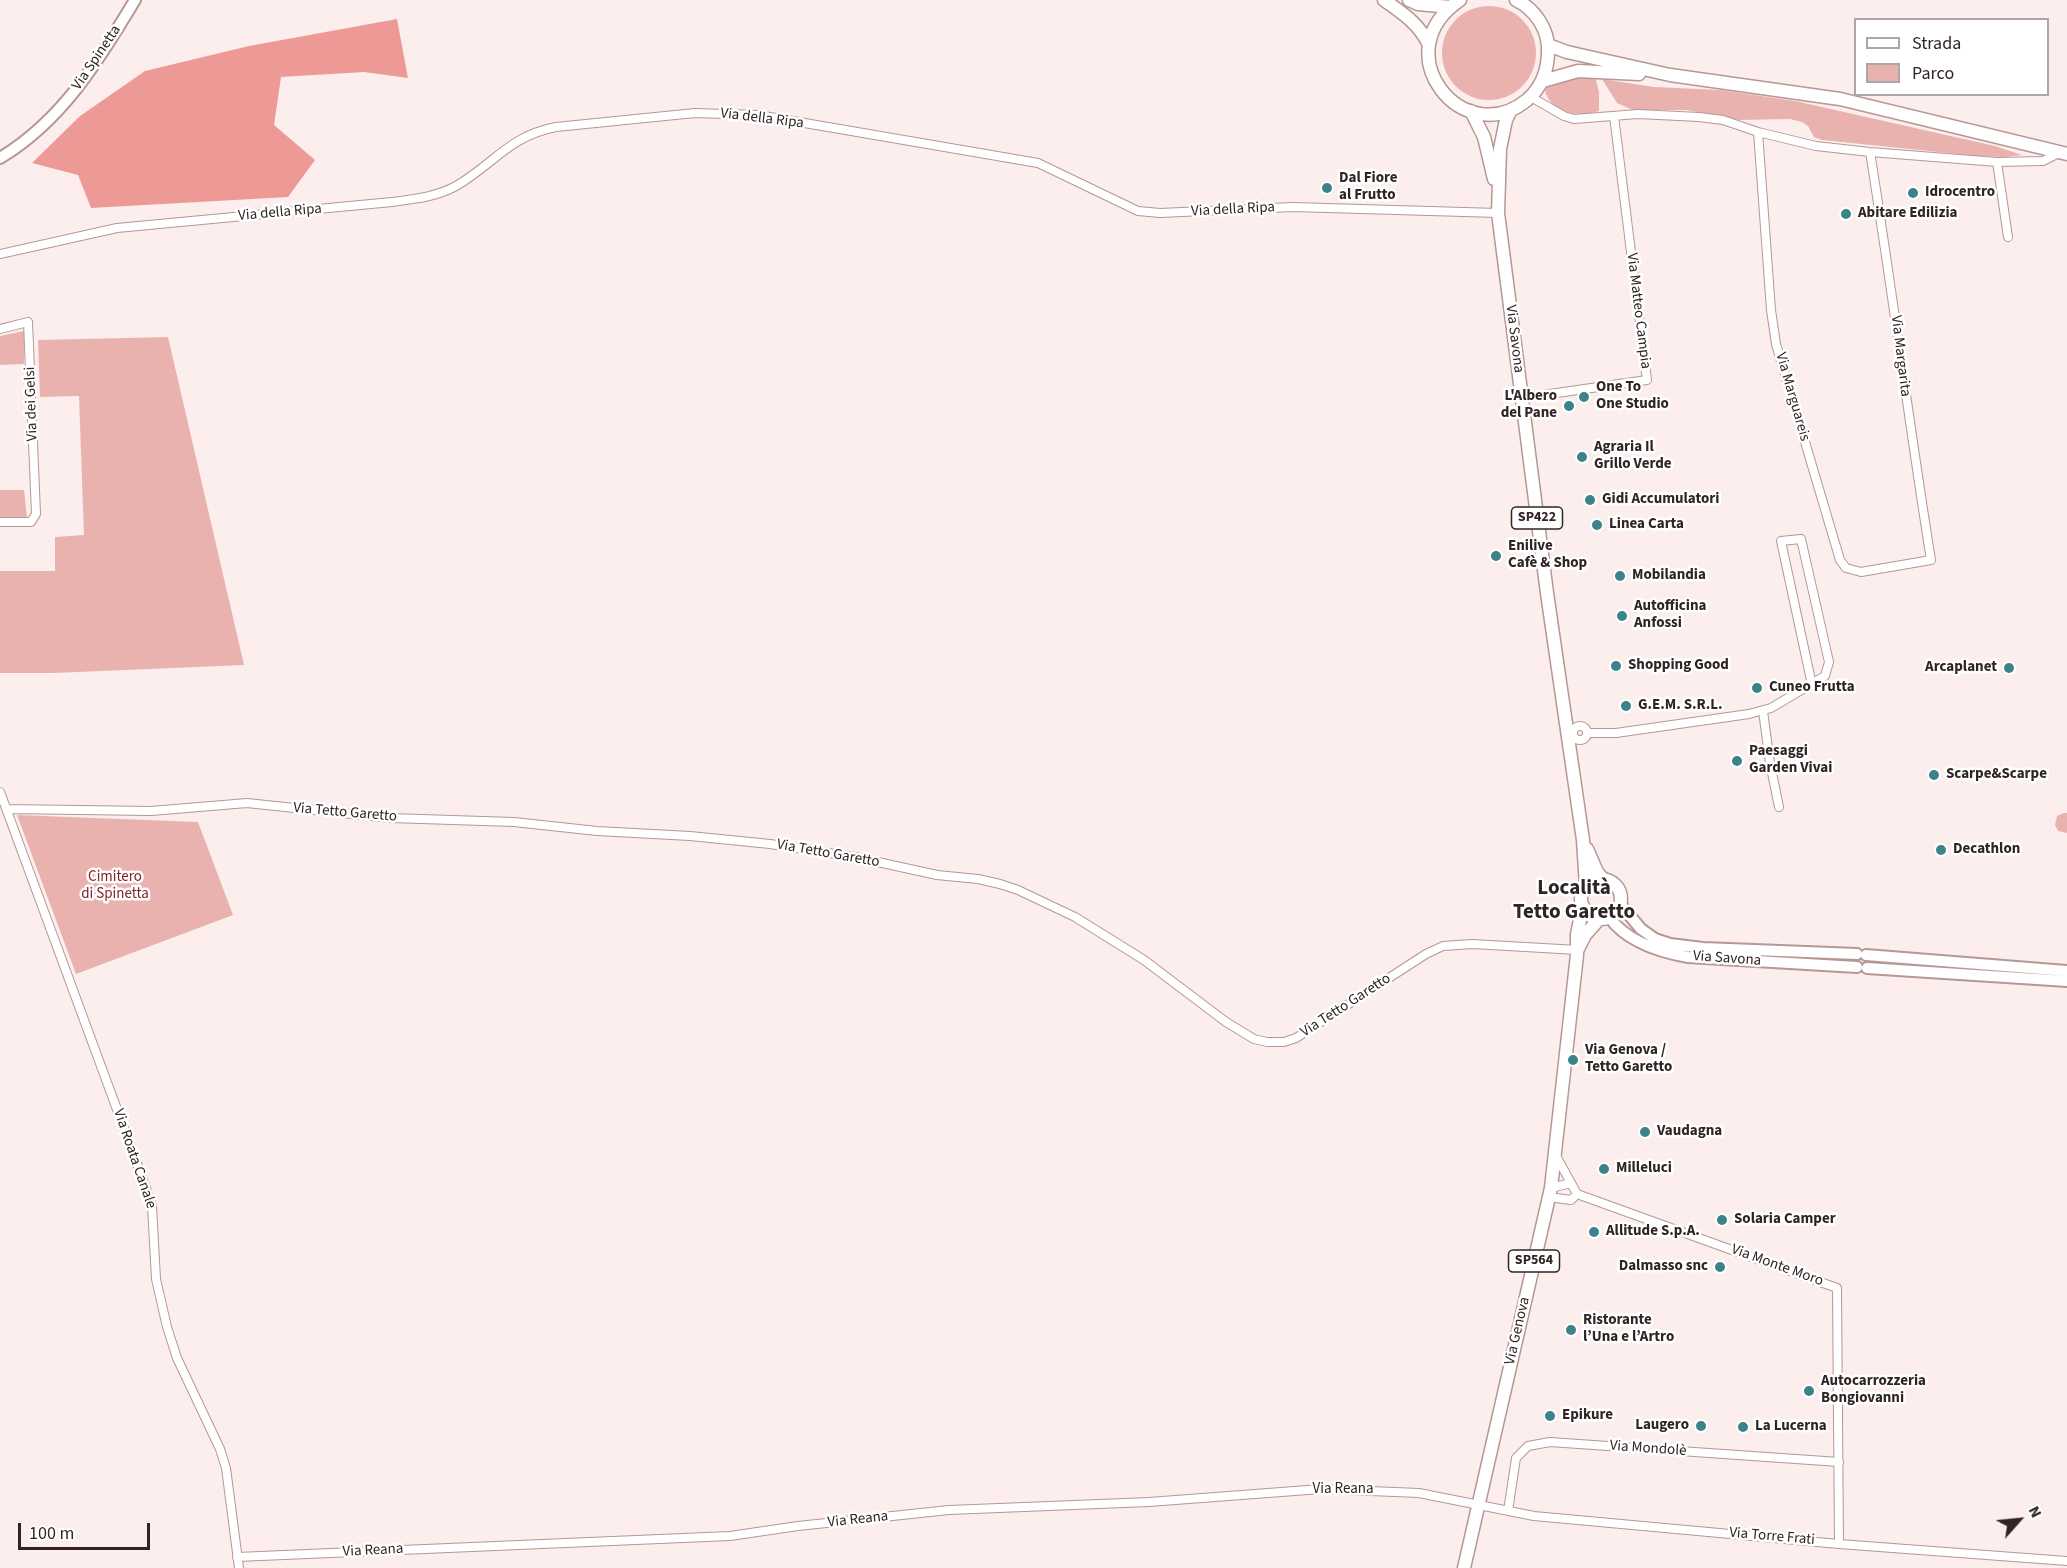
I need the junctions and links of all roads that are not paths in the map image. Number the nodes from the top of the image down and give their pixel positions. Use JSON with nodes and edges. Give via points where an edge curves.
{"nodes":[{"id":1,"x":135,"y":0,"type":"edge"},
{"id":2,"x":1384,"y":0,"type":"edge"},
{"id":3,"x":1409,"y":0,"type":"edge"},
{"id":4,"x":1515,"y":0,"type":"edge"},
{"id":5,"x":1455,"y":4,"type":"edge"},
{"id":6,"x":1429,"y":45,"type":"junction"},
{"id":7,"x":1548,"y":45,"type":"junction"},
{"id":8,"x":1615,"y":68,"type":"junction"},
{"id":9,"x":1543,"y":81,"type":"junction"},
{"id":10,"x":1531,"y":97,"type":"junction"},
{"id":11,"x":1511,"y":110,"type":"junction"},
{"id":12,"x":1471,"y":111,"type":"junction"},
{"id":13,"x":1614,"y":116,"type":"junction"},
{"id":14,"x":1758,"y":132,"type":"junction"},
{"id":15,"x":1870,"y":152,"type":"junction"},
{"id":16,"x":2064,"y":153,"type":"edge"},
{"id":17,"x":0,"y":158,"type":"edge"},
{"id":18,"x":1997,"y":162,"type":"junction"},
{"id":19,"x":1497,"y":195,"type":"junction"},
{"id":20,"x":1498,"y":213,"type":"junction"},
{"id":21,"x":2008,"y":237,"type":"dead end"},
{"id":22,"x":0,"y":254,"type":"edge"},
{"id":23,"x":0,"y":329,"type":"edge"},
{"id":24,"x":1522,"y":398,"type":"junction"},
{"id":25,"x":0,"y":522,"type":"edge"},
{"id":26,"x":1931,"y":560,"type":"joint"},
{"id":27,"x":1812,"y":685,"type":"junction"},
{"id":28,"x":1763,"y":711,"type":"junction"},
{"id":29,"x":1569,"y":733,"type":"junction"},
{"id":30,"x":0,"y":792,"type":"edge"},
{"id":31,"x":1779,"y":807,"type":"dead end"},
{"id":32,"x":7,"y":808,"type":"junction"},
{"id":33,"x":1583,"y":840,"type":"junction"},
{"id":34,"x":1604,"y":879,"type":"junction"},
{"id":35,"x":1586,"y":886,"type":"junction"},
{"id":36,"x":1620,"y":904,"type":"junction"},
{"id":37,"x":1583,"y":906,"type":"junction"},
{"id":38,"x":1604,"y":918,"type":"junction"},
{"id":39,"x":1578,"y":950,"type":"junction"},
{"id":40,"x":2067,"y":971,"type":"edge"},
{"id":41,"x":2067,"y":981,"type":"edge"},
{"id":42,"x":1555,"y":1154,"type":"junction"},
{"id":43,"x":1572,"y":1183,"type":"junction"},
{"id":44,"x":1550,"y":1192,"type":"junction"},
{"id":45,"x":1577,"y":1194,"type":"junction"},
{"id":46,"x":1839,"y":1462,"type":"junction"},
{"id":47,"x":1478,"y":1506,"type":"junction"},
{"id":48,"x":1508,"y":1511,"type":"junction"},
{"id":49,"x":1839,"y":1544,"type":"junction"},
{"id":50,"x":237,"y":1557,"type":"junction"},
{"id":51,"x":2067,"y":1561,"type":"edge"},
{"id":52,"x":239,"y":1568,"type":"edge"},
{"id":53,"x":1464,"y":1568,"type":"edge"}],
"edges":[{"from":1,"to":17,"type":"street","name":"Via Spinetta","via":[[89,76],[40,129]]},
{"from":2,"to":6,"type":"main road","via":[[1422,31]]},
{"from":3,"to":5,"type":"main road","via":[[1418,4]]},
{"from":4,"to":7,"type":"main road","via":[[1535,14]]},
{"from":5,"to":6,"type":"main road","via":[[1436,24]]},
{"from":6,"to":12,"type":"main road","via":[[1429,61],[1440,89]]},
{"from":7,"to":8,"type":"main road"},
{"from":7,"to":9,"type":"main road"},
{"from":8,"to":9,"type":"main road","via":[[1578,71]]},
{"from":8,"to":16,"type":"main road","via":[[1840,99]]},
{"from":9,"to":10,"type":"main road"},
{"from":10,"to":11,"type":"main road"},
{"from":10,"to":13,"type":"street","via":[[1574,119]]},
{"from":11,"to":12,"type":"main road"},
{"from":11,"to":19,"type":"main road","name":"Via Savona","number":"SP422","via":[[1500,149]]},
{"from":12,"to":19,"type":"main road","name":"Via Savona","number":"SP422","via":[[1484,137]]},
{"from":13,"to":14,"type":"street","via":[[1679,115],[1723,120]]},
{"from":13,"to":24,"type":"street","name":"Via Matteo Campia","via":[[1647,381]]},
{"from":14,"to":15,"type":"street","via":[[1816,146]]},
{"from":14,"to":26,"type":"street","name":"Via Marguareis","via":[[1776,344],[1840,561],[1846,568],[1861,572]]},
{"from":15,"to":18,"type":"street"},
{"from":15,"to":26,"type":"street","name":"Via Margarita"},
{"from":16,"to":18,"type":"street","via":[[2043,161]]},
{"from":18,"to":21,"type":"street"},
{"from":19,"to":20,"type":"main road","name":"Via Savona","number":"SP422"},
{"from":20,"to":22,"type":"street","name":"Via della Ripa","via":[[1293,207],[1138,211],[1038,163],[758,115],[717,112],[537,130],[514,142],[458,185],[426,197],[117,228]]},
{"from":20,"to":24,"type":"main road","name":"Via Savona","number":"SP422"},
{"from":23,"to":25,"type":"street","name":"Via dei Gelsi","via":[[28,322],[36,514],[31,522]]},
{"from":24,"to":29,"type":"main road","name":"Via Savona","number":"SP422"},
{"from":27,"to":27,"type":"street","via":[[1825,676],[1829,662],[1802,539],[1781,541]]},
{"from":27,"to":28,"type":"street"},
{"from":28,"to":29,"type":"street","via":[[1616,733],[1587,733],[1580,740]]},
{"from":28,"to":31,"type":"street"},
{"from":29,"to":33,"type":"main road","name":"Via Savona","number":"SP422"},
{"from":30,"to":32,"type":"street","name":"Via Roata Canale"},
{"from":32,"to":39,"type":"street","name":"Via Tetto Garetto","via":[[151,811],[247,803],[390,818],[514,822],[770,844],[978,879],[1018,890],[1075,918],[1144,960],[1226,1022],[1254,1039],[1267,1042],[1296,1038],[1443,946]]},
{"from":32,"to":50,"type":"street","name":"Via Roata Canale","via":[[152,1206],[156,1279],[167,1327],[226,1468]]},
{"from":33,"to":34,"type":"main road","name":"Via Savona","number":"SP422"},
{"from":33,"to":35,"type":"main road","name":"Via Savona","number":"SP422"},
{"from":34,"to":35,"type":"main road"},
{"from":34,"to":36,"type":"main road","number":"SP422","via":[[1619,891]]},
{"from":35,"to":37,"type":"main road","number":"SP422","via":[[1581,896]]},
{"from":36,"to":38,"type":"main road"},
{"from":36,"to":40,"type":"street","name":"Via Savona","number":"SP422","via":[[1641,929],[1670,944],[1862,954]]},
{"from":37,"to":38,"type":"main road","via":[[1590,915]]},
{"from":37,"to":39,"type":"main road","name":"Via Genova","number":"SP564"},
{"from":38,"to":39,"type":"main road","name":"Via Genova","number":"SP564","via":[[1585,935]]},
{"from":38,"to":41,"type":"street","name":"Via Savona","via":[[1634,939],[1663,952],[1688,957]]},
{"from":39,"to":42,"type":"main road","name":"Via Genova","number":"SP564"},
{"from":42,"to":43,"type":"street"},
{"from":42,"to":44,"type":"main road","name":"Via Genova","number":"SP564"},
{"from":43,"to":44,"type":"street"},
{"from":43,"to":45,"type":"street"},
{"from":44,"to":45,"type":"street","name":"Via Monte Moro","via":[[1571,1200]]},
{"from":44,"to":47,"type":"main road","name":"Via Genova","number":"SP564"},
{"from":45,"to":46,"type":"street","name":"Via Monte Moro","via":[[1837,1288]]},
{"from":46,"to":48,"type":"street","name":"Via Mondolè","via":[[1550,1442],[1528,1446],[1516,1458]]},
{"from":46,"to":49,"type":"street","name":"Via Monte Moro"},
{"from":47,"to":48,"type":"street","name":"Via Torre Frati"},
{"from":47,"to":50,"type":"street","name":"Via Reana","via":[[1419,1493],[1321,1489],[1149,1502],[949,1510],[730,1536]]},
{"from":47,"to":53,"type":"main road","name":"Via Genova","number":"SP564"},
{"from":48,"to":49,"type":"street","name":"Via Torre Frati"},
{"from":49,"to":51,"type":"street","name":"Via Torre Frati"},
{"from":50,"to":52,"type":"street","name":"Via Roata Canale"}]}
